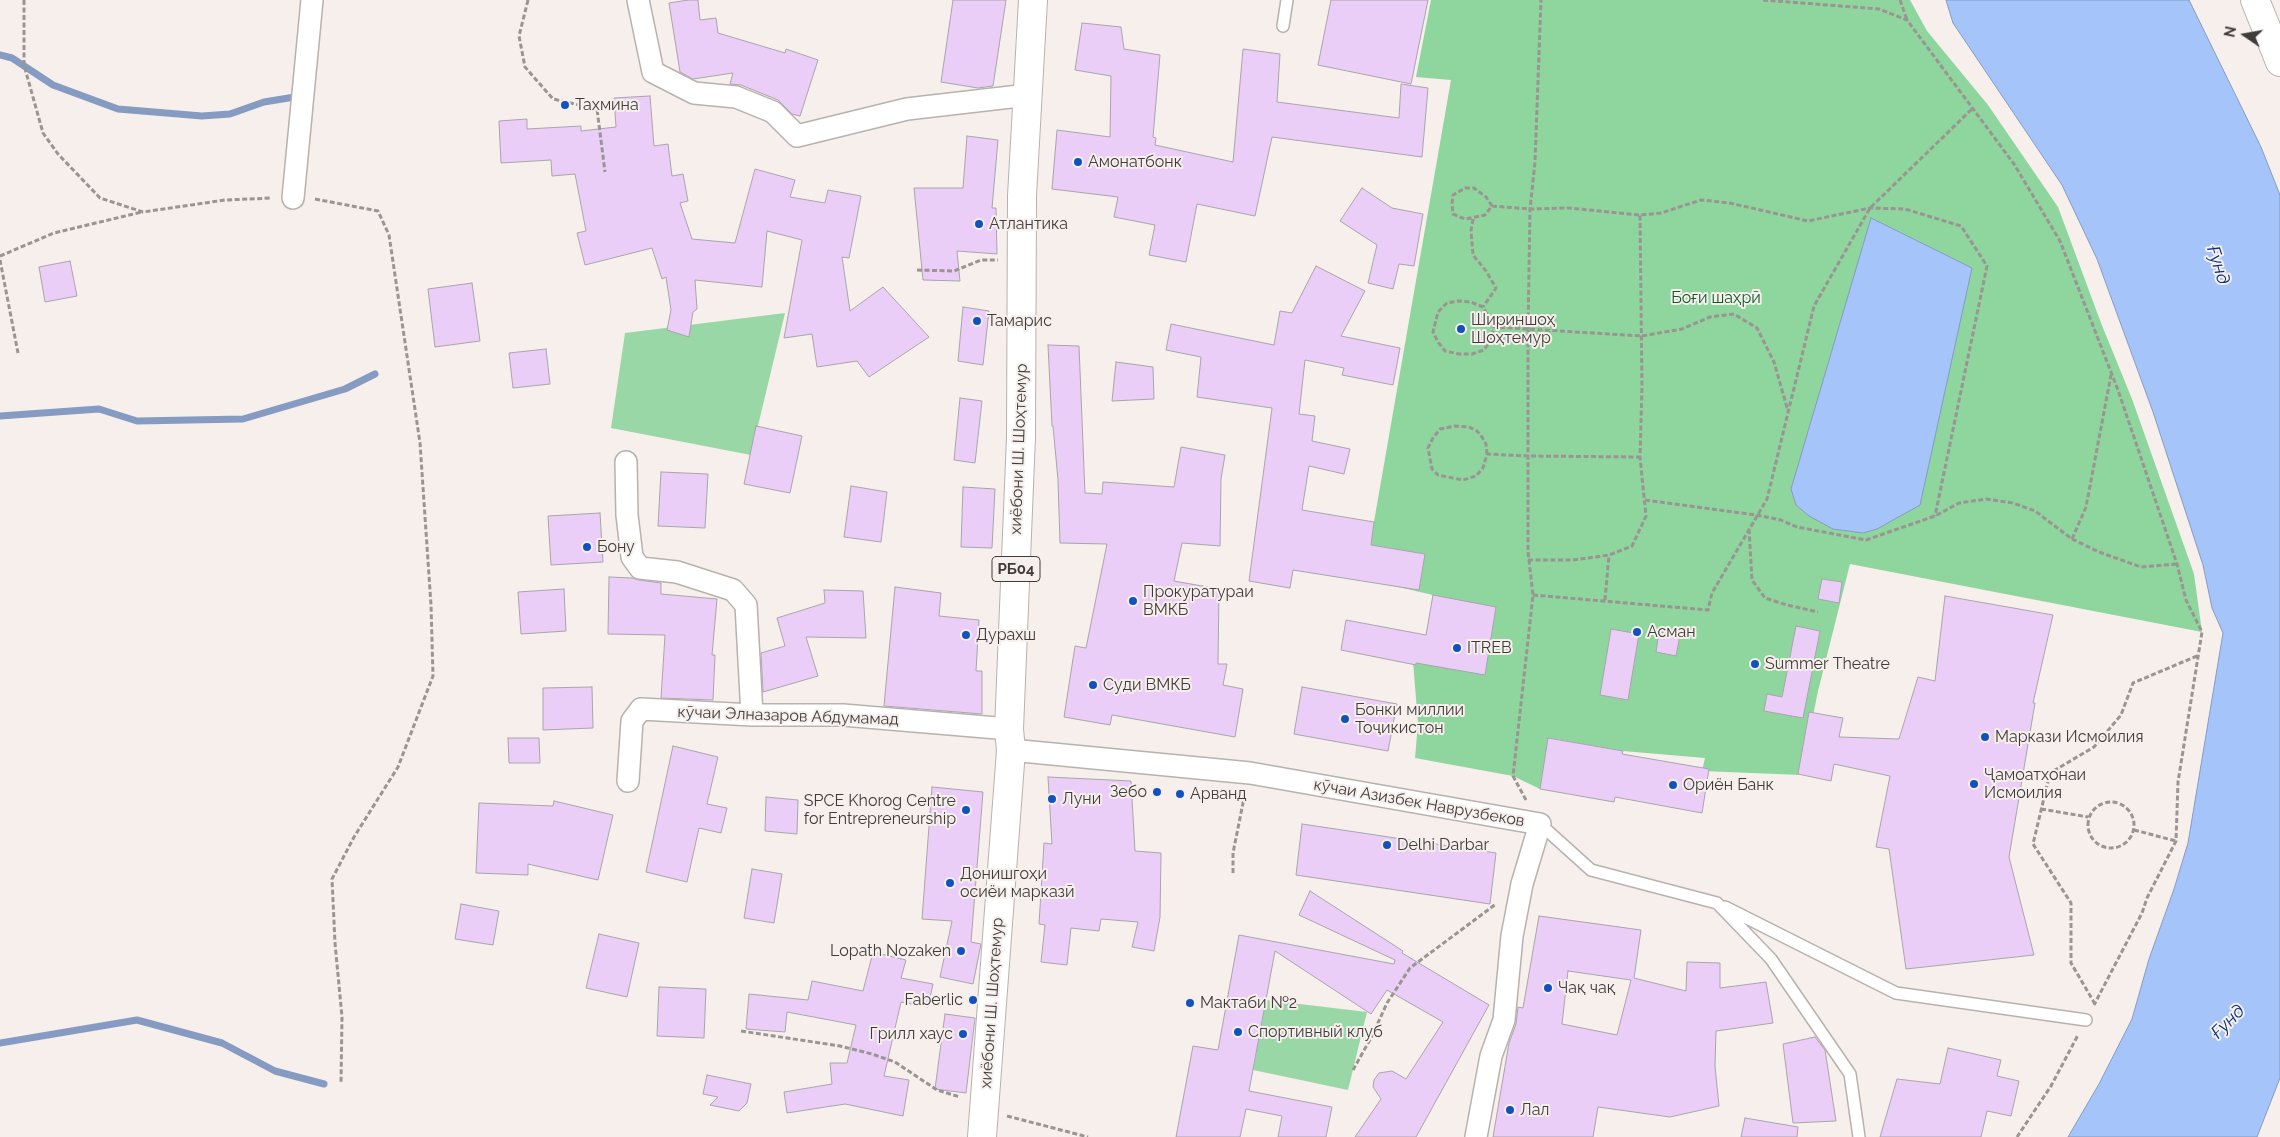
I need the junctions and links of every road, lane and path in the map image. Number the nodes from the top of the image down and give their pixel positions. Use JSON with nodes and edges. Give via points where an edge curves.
{"nodes":[{"id":1,"x":24,"y":0,"type":"edge"},
{"id":2,"x":312,"y":0,"type":"edge"},
{"id":3,"x":528,"y":0,"type":"edge"},
{"id":4,"x":638,"y":0,"type":"edge"},
{"id":5,"x":1033,"y":0,"type":"edge"},
{"id":6,"x":1287,"y":0,"type":"edge"},
{"id":7,"x":1541,"y":0,"type":"edge"},
{"id":8,"x":1762,"y":0,"type":"edge"},
{"id":9,"x":1767,"y":0,"type":"edge"},
{"id":10,"x":1900,"y":0,"type":"edge"},
{"id":11,"x":2255,"y":0,"type":"edge"},
{"id":12,"x":1907,"y":20,"type":"junction"},
{"id":13,"x":1283,"y":26,"type":"dead end"},
{"id":14,"x":2280,"y":62,"type":"edge"},
{"id":15,"x":1028,"y":95,"type":"junction"},
{"id":16,"x":1973,"y":108,"type":"junction"},
{"id":17,"x":605,"y":172,"type":"dead end"},
{"id":18,"x":293,"y":198,"type":"junction"},
{"id":19,"x":1492,"y":206,"type":"junction"},
{"id":20,"x":1870,"y":208,"type":"junction"},
{"id":21,"x":1530,"y":209,"type":"junction"},
{"id":22,"x":142,"y":212,"type":"junction"},
{"id":23,"x":1640,"y":215,"type":"junction"},
{"id":24,"x":1473,"y":219,"type":"junction"},
{"id":25,"x":0,"y":258,"type":"edge"},
{"id":26,"x":1022,"y":260,"type":"junction"},
{"id":27,"x":917,"y":270,"type":"dead end"},
{"id":28,"x":1483,"y":307,"type":"junction"},
{"id":29,"x":1494,"y":327,"type":"junction"},
{"id":30,"x":1528,"y":330,"type":"junction"},
{"id":31,"x":1642,"y":336,"type":"junction"},
{"id":32,"x":18,"y":353,"type":"dead end"},
{"id":33,"x":2111,"y":373,"type":"junction"},
{"id":34,"x":1789,"y":412,"type":"junction"},
{"id":35,"x":1488,"y":454,"type":"junction"},
{"id":36,"x":1527,"y":456,"type":"junction"},
{"id":37,"x":1640,"y":457,"type":"junction"},
{"id":38,"x":626,"y":462,"type":"dead end"},
{"id":39,"x":1645,"y":500,"type":"junction"},
{"id":40,"x":1756,"y":515,"type":"junction"},
{"id":41,"x":1935,"y":516,"type":"junction"},
{"id":42,"x":1749,"y":529,"type":"junction"},
{"id":43,"x":2072,"y":539,"type":"junction"},
{"id":44,"x":1609,"y":555,"type":"junction"},
{"id":45,"x":1528,"y":560,"type":"junction"},
{"id":46,"x":2177,"y":564,"type":"junction"},
{"id":47,"x":1533,"y":595,"type":"junction"},
{"id":48,"x":1605,"y":600,"type":"junction"},
{"id":49,"x":1818,"y":612,"type":"dead end"},
{"id":50,"x":2198,"y":656,"type":"junction"},
{"id":51,"x":752,"y":716,"type":"junction"},
{"id":52,"x":1010,"y":739,"type":"junction"},
{"id":53,"x":1250,"y":773,"type":"junction"},
{"id":54,"x":628,"y":781,"type":"dead end"},
{"id":55,"x":2042,"y":809,"type":"junction"},
{"id":56,"x":2088,"y":817,"type":"junction"},
{"id":57,"x":1540,"y":824,"type":"junction"},
{"id":58,"x":2134,"y":830,"type":"junction"},
{"id":59,"x":2176,"y":841,"type":"junction"},
{"id":60,"x":1233,"y":873,"type":"dead end"},
{"id":61,"x":1522,"y":884,"type":"junction"},
{"id":62,"x":1717,"y":903,"type":"junction"},
{"id":63,"x":2095,"y":1004,"type":"junction"},
{"id":64,"x":2086,"y":1020,"type":"junction"},
{"id":65,"x":741,"y":1031,"type":"dead end"},
{"id":66,"x":1353,"y":1070,"type":"dead end"},
{"id":67,"x":341,"y":1082,"type":"dead end"},
{"id":68,"x":984,"y":1118,"type":"edge"},
{"id":69,"x":1088,"y":1137,"type":"edge"},
{"id":70,"x":1476,"y":1137,"type":"edge"},
{"id":71,"x":1859,"y":1137,"type":"edge"},
{"id":72,"x":2016,"y":1137,"type":"edge"}],
"edges":[{"from":1,"to":22,"type":"path","via":[[24,66],[43,133],[58,154],[100,198]]},
{"from":2,"to":18,"type":"street"},
{"from":3,"to":17,"type":"path","via":[[519,36],[525,67],[553,99],[597,109]]},
{"from":4,"to":15,"type":"street","via":[[653,72],[694,93],[736,97],[773,112],[797,136],[907,109]]},
{"from":5,"to":15,"type":"main road","name":"хиёбони Ш. Шоҳтемур","number":"РБ04"},
{"from":6,"to":13,"type":"lane"},
{"from":7,"to":21,"type":"path","via":[[1536,162]]},
{"from":8,"to":9,"type":"path"},
{"from":9,"to":12,"type":"path","via":[[1878,9]]},
{"from":10,"to":12,"type":"path"},
{"from":11,"to":14,"type":"main road"},
{"from":12,"to":16,"type":"path"},
{"from":15,"to":26,"type":"main road","name":"хиёбони Ш. Шоҳтемур","number":"РБ04"},
{"from":16,"to":20,"type":"path"},
{"from":16,"to":33,"type":"path","via":[[2014,164],[2060,241]]},
{"from":18,"to":22,"type":"path","via":[[225,200]]},
{"from":18,"to":67,"type":"path","via":[[378,211],[388,234],[420,443],[428,550],[432,676],[398,767],[332,879],[342,1017]]},
{"from":19,"to":21,"type":"path"},
{"from":19,"to":24,"type":"path","via":[[1485,215]]},
{"from":19,"to":24,"type":"path","via":[[1474,188],[1465,188],[1453,195],[1453,214]]},
{"from":20,"to":23,"type":"path","via":[[1808,221],[1730,203],[1701,200],[1661,213]]},
{"from":20,"to":34,"type":"path","via":[[1814,306]]},
{"from":20,"to":41,"type":"path","via":[[1905,209],[1961,226],[1987,266]]},
{"from":21,"to":23,"type":"path","via":[[1568,208]]},
{"from":21,"to":30,"type":"path"},
{"from":22,"to":25,"type":"path","via":[[54,233]]},
{"from":23,"to":31,"type":"path"},
{"from":24,"to":28,"type":"path","via":[[1473,255],[1496,288]]},
{"from":25,"to":32,"type":"path"},
{"from":26,"to":27,"type":"path","via":[[981,260],[954,271]]},
{"from":26,"to":52,"type":"main road","name":"хиёбони Ш. Шоҳтемур","number":"РБ04","via":[[1021,436]]},
{"from":28,"to":29,"type":"path"},
{"from":28,"to":29,"type":"path","via":[[1471,302],[1447,303],[1434,322],[1433,332],[1438,342],[1446,351],[1472,354],[1484,350]]},
{"from":29,"to":30,"type":"path"},
{"from":30,"to":31,"type":"path"},
{"from":30,"to":36,"type":"path"},
{"from":31,"to":34,"type":"path","via":[[1682,329],[1710,317],[1734,314],[1757,328],[1774,362]]},
{"from":31,"to":37,"type":"path"},
{"from":33,"to":43,"type":"path","via":[[2086,507]]},
{"from":33,"to":46,"type":"path"},
{"from":34,"to":40,"type":"path","via":[[1767,499]]},
{"from":35,"to":35,"type":"path","via":[[1476,476],[1463,480],[1448,479],[1438,476],[1432,469],[1428,448],[1440,429],[1469,427],[1482,437]]},
{"from":35,"to":36,"type":"path"},
{"from":36,"to":37,"type":"path"},
{"from":36,"to":45,"type":"path"},
{"from":37,"to":39,"type":"path"},
{"from":38,"to":51,"type":"street","via":[[632,557],[640,568],[677,572],[733,590],[746,605]]},
{"from":39,"to":40,"type":"path"},
{"from":39,"to":44,"type":"path","via":[[1646,516],[1632,546]]},
{"from":40,"to":41,"type":"path","via":[[1781,520],[1797,528],[1866,540]]},
{"from":40,"to":42,"type":"path"},
{"from":41,"to":43,"type":"path","via":[[1960,503],[1986,499],[2013,503],[2035,511]]},
{"from":42,"to":48,"type":"path","via":[[1712,593],[1708,610]]},
{"from":42,"to":49,"type":"path","via":[[1752,580],[1765,598]]},
{"from":43,"to":46,"type":"path","via":[[2141,568]]},
{"from":44,"to":45,"type":"path","via":[[1573,560]]},
{"from":44,"to":48,"type":"path"},
{"from":45,"to":47,"type":"path"},
{"from":46,"to":50,"type":"path","via":[[2186,600],[2202,632]]},
{"from":47,"to":48,"type":"path"},
{"from":47,"to":57,"type":"path","via":[[1513,776]]},
{"from":50,"to":55,"type":"path","via":[[2133,683],[2121,715],[2094,747],[2050,773]]},
{"from":50,"to":59,"type":"path","via":[[2178,782]]},
{"from":51,"to":52,"type":"street","name":"кӯчаи Элназаров Абдумамад","via":[[843,715]]},
{"from":51,"to":54,"type":"street","name":"кӯчаи Элназаров Абдумамад","via":[[641,710],[632,721]]},
{"from":52,"to":53,"type":"street","name":"кӯчаи Азизбек Наврузбеков"},
{"from":52,"to":68,"type":"main road","name":"хиёбони Ш. Шоҳтемур","number":"РБ04"},
{"from":53,"to":57,"type":"street","name":"кӯчаи Азизбек Наврузбеков"},
{"from":53,"to":60,"type":"path","via":[[1233,853]]},
{"from":55,"to":56,"type":"path"},
{"from":55,"to":63,"type":"path","via":[[2033,844],[2071,903],[2071,963]]},
{"from":56,"to":58,"type":"path","via":[[2097,806],[2110,801],[2129,811],[2133,816]]},
{"from":56,"to":58,"type":"path","via":[[2088,830],[2093,842],[2104,848],[2118,848],[2128,842]]},
{"from":57,"to":61,"type":"street","name":"кӯчаи Азизбек Наврузбеков"},
{"from":57,"to":62,"type":"lane","via":[[1591,870]]},
{"from":58,"to":59,"type":"path"},
{"from":59,"to":63,"type":"path"},
{"from":61,"to":66,"type":"path","via":[[1410,968],[1387,1003]]},
{"from":61,"to":70,"type":"street","name":"кӯчаи Азизбек Наврузбеков","via":[[1512,936],[1504,1020],[1491,1056]]},
{"from":62,"to":64,"type":"lane","via":[[1896,992]]},
{"from":62,"to":71,"type":"lane","via":[[1772,959],[1850,1074]]},
{"from":63,"to":64,"type":"path"},
{"from":64,"to":72,"type":"path","via":[[2051,1086]]},
{"from":65,"to":68,"type":"path","via":[[840,1046],[895,1062]]},
{"from":68,"to":69,"type":"path","via":[[1028,1120]]}]}
